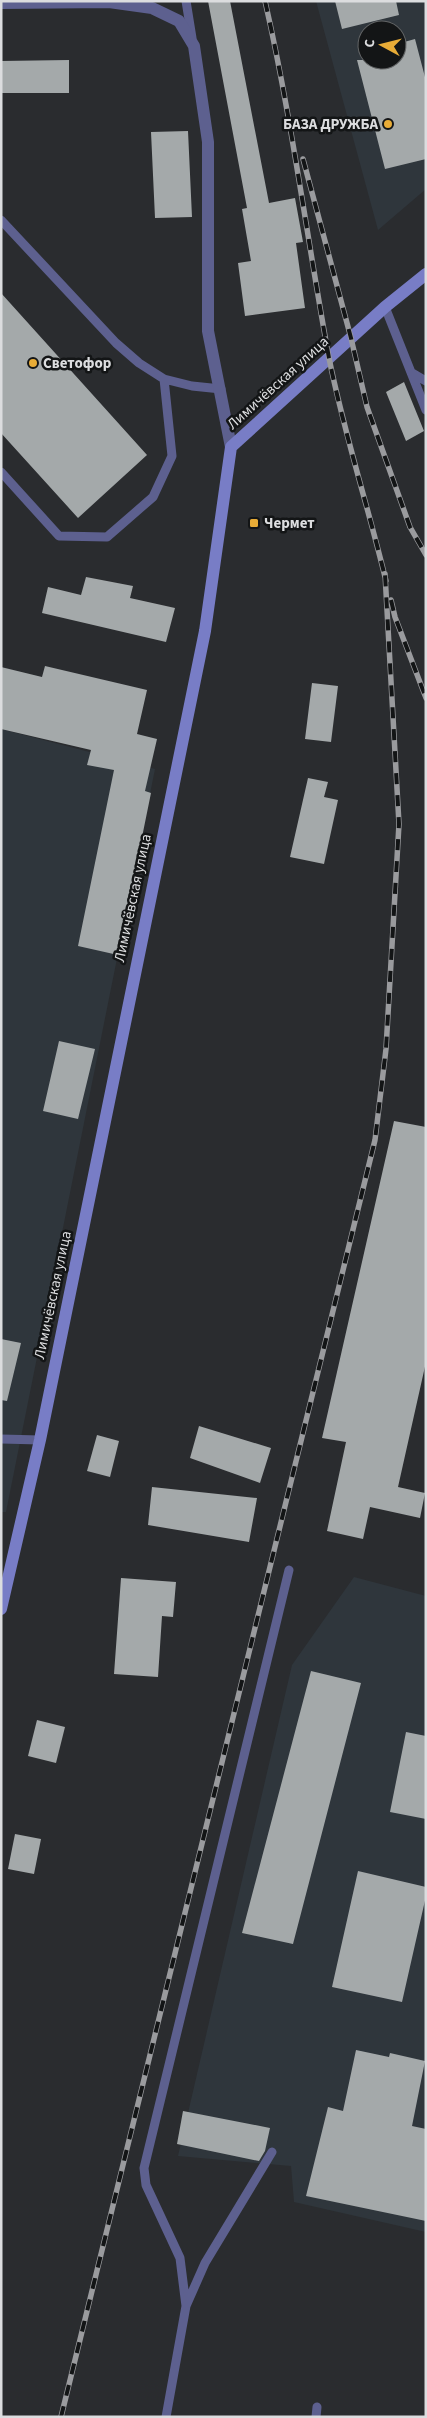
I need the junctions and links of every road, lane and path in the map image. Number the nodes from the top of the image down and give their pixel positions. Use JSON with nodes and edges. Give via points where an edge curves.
{"nodes":[{"id":1,"x":186,"y":1,"type":"edge"},
{"id":2,"x":1,"y":3,"type":"edge"},
{"id":3,"x":194,"y":46,"type":"junction"},
{"id":4,"x":1,"y":220,"type":"edge"},
{"id":5,"x":426,"y":274,"type":"edge"},
{"id":6,"x":385,"y":306,"type":"junction"},
{"id":7,"x":412,"y":373,"type":"junction"},
{"id":8,"x":164,"y":379,"type":"junction"},
{"id":9,"x":426,"y":381,"type":"edge"},
{"id":10,"x":221,"y":389,"type":"junction"},
{"id":11,"x":426,"y":410,"type":"edge"},
{"id":12,"x":231,"y":446,"type":"junction"},
{"id":13,"x":1,"y":472,"type":"edge"},
{"id":14,"x":1,"y":1439,"type":"edge"},
{"id":15,"x":40,"y":1440,"type":"junction"},
{"id":16,"x":289,"y":1570,"type":"dead end"},
{"id":17,"x":1,"y":1609,"type":"edge"},
{"id":18,"x":272,"y":2152,"type":"dead end"},
{"id":19,"x":186,"y":2306,"type":"junction"},
{"id":20,"x":317,"y":2407,"type":"dead end"},
{"id":21,"x":166,"y":2417,"type":"edge"},
{"id":22,"x":316,"y":2417,"type":"edge"}],
"edges":[{"from":1,"to":3,"type":"lane"},
{"from":2,"to":3,"type":"street","via":[[109,2],[152,8],[179,21]]},
{"from":3,"to":10,"type":"street","via":[[208,142],[208,331],[213,366]]},
{"from":4,"to":8,"type":"lane","via":[[116,344]]},
{"from":5,"to":6,"type":"main road","name":"Лимичёвская улица"},
{"from":6,"to":7,"type":"lane"},
{"from":6,"to":12,"type":"main road","name":"Лимичёвская улица"},
{"from":7,"to":9,"type":"lane"},
{"from":7,"to":11,"type":"lane"},
{"from":8,"to":10,"type":"lane"},
{"from":8,"to":13,"type":"lane","via":[[172,456],[153,497],[106,537],[59,536]]},
{"from":10,"to":12,"type":"street"},
{"from":12,"to":15,"type":"main road","name":"Лимичёвская улица","via":[[204,631]]},
{"from":14,"to":15,"type":"lane"},
{"from":15,"to":17,"type":"main road","name":"Лимичёвская улица"},
{"from":16,"to":19,"type":"lane","via":[[144,2168],[146,2185],[180,2258]]},
{"from":18,"to":19,"type":"lane","via":[[205,2263]]},
{"from":19,"to":21,"type":"lane"},
{"from":20,"to":22,"type":"lane"}]}
